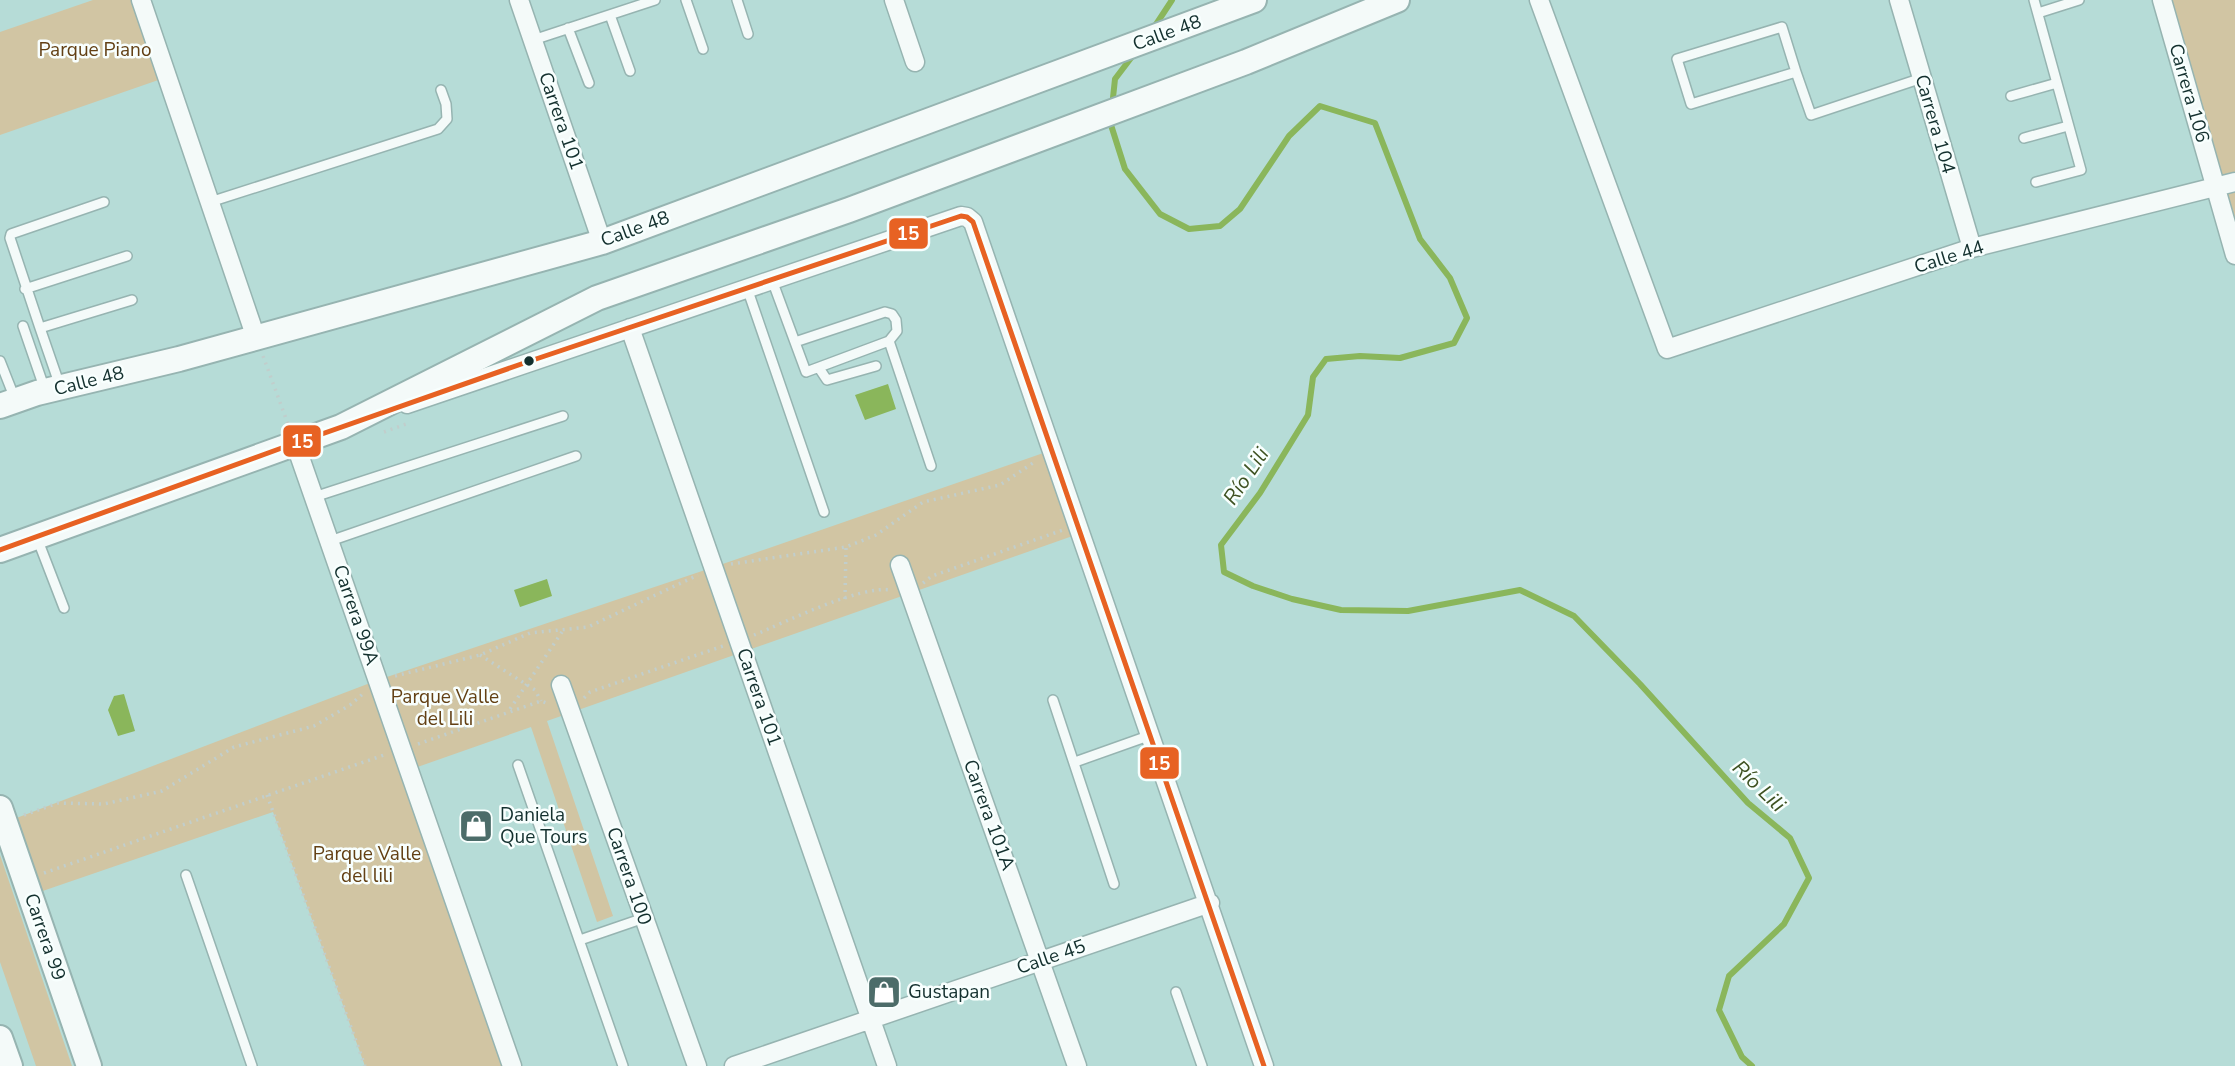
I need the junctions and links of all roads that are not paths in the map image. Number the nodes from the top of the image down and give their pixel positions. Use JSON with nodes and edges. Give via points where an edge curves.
{"nodes":[{"id":1,"x":141,"y":0,"type":"edge"},
{"id":2,"x":519,"y":0,"type":"edge"},
{"id":3,"x":655,"y":0,"type":"edge"},
{"id":4,"x":685,"y":0,"type":"edge"},
{"id":5,"x":737,"y":0,"type":"edge"},
{"id":6,"x":894,"y":0,"type":"edge"},
{"id":7,"x":1254,"y":0,"type":"edge"},
{"id":8,"x":1539,"y":0,"type":"edge"},
{"id":9,"x":1899,"y":0,"type":"edge"},
{"id":10,"x":2035,"y":0,"type":"edge"},
{"id":11,"x":2079,"y":0,"type":"edge"},
{"id":12,"x":2162,"y":0,"type":"edge"},
{"id":13,"x":1394,"y":1,"type":"edge"},
{"id":14,"x":2038,"y":13,"type":"junction"},
{"id":15,"x":610,"y":15,"type":"junction"},
{"id":16,"x":568,"y":29,"type":"junction"},
{"id":17,"x":748,"y":34,"type":"dead end"},
{"id":18,"x":533,"y":40,"type":"junction"},
{"id":19,"x":703,"y":49,"type":"dead end"},
{"id":20,"x":915,"y":62,"type":"dead end"},
{"id":21,"x":630,"y":71,"type":"dead end"},
{"id":22,"x":1796,"y":72,"type":"junction"},
{"id":23,"x":1922,"y":78,"type":"junction"},
{"id":24,"x":589,"y":83,"type":"dead end"},
{"id":25,"x":2057,"y":83,"type":"junction"},
{"id":26,"x":441,"y":90,"type":"dead end"},
{"id":27,"x":2011,"y":96,"type":"dead end"},
{"id":28,"x":2068,"y":126,"type":"junction"},
{"id":29,"x":2024,"y":138,"type":"dead end"},
{"id":30,"x":2036,"y":182,"type":"dead end"},
{"id":31,"x":2235,"y":182,"type":"edge"},
{"id":32,"x":2216,"y":186,"type":"junction"},
{"id":33,"x":104,"y":202,"type":"dead end"},
{"id":34,"x":210,"y":202,"type":"junction"},
{"id":35,"x":603,"y":242,"type":"junction"},
{"id":36,"x":1972,"y":248,"type":"junction"},
{"id":37,"x":2235,"y":255,"type":"edge"},
{"id":38,"x":127,"y":256,"type":"dead end"},
{"id":39,"x":772,"y":280,"type":"junction"},
{"id":40,"x":747,"y":288,"type":"junction"},
{"id":41,"x":25,"y":289,"type":"junction"},
{"id":42,"x":132,"y":300,"type":"dead end"},
{"id":43,"x":23,"y":326,"type":"dead end"},
{"id":44,"x":40,"y":328,"type":"junction"},
{"id":45,"x":630,"y":328,"type":"junction"},
{"id":46,"x":256,"y":338,"type":"junction"},
{"id":47,"x":889,"y":341,"type":"junction"},
{"id":48,"x":795,"y":342,"type":"junction"},
{"id":49,"x":0,"y":361,"type":"edge"},
{"id":50,"x":876,"y":366,"type":"dead end"},
{"id":51,"x":819,"y":368,"type":"junction"},
{"id":52,"x":53,"y":389,"type":"junction"},
{"id":53,"x":8,"y":404,"type":"edge"},
{"id":54,"x":563,"y":416,"type":"dead end"},
{"id":55,"x":341,"y":427,"type":"junction"},
{"id":56,"x":295,"y":443,"type":"junction"},
{"id":57,"x":576,"y":456,"type":"dead end"},
{"id":58,"x":931,"y":466,"type":"dead end"},
{"id":59,"x":314,"y":497,"type":"junction"},
{"id":60,"x":824,"y":512,"type":"dead end"},
{"id":61,"x":36,"y":537,"type":"junction"},
{"id":62,"x":330,"y":541,"type":"junction"},
{"id":63,"x":0,"y":550,"type":"edge"},
{"id":64,"x":900,"y":565,"type":"dead end"},
{"id":65,"x":64,"y":608,"type":"dead end"},
{"id":66,"x":562,"y":685,"type":"dead end"},
{"id":67,"x":1053,"y":700,"type":"dead end"},
{"id":68,"x":1152,"y":735,"type":"junction"},
{"id":69,"x":1075,"y":762,"type":"junction"},
{"id":70,"x":518,"y":765,"type":"dead end"},
{"id":71,"x":3,"y":815,"type":"edge"},
{"id":72,"x":186,"y":875,"type":"dead end"},
{"id":73,"x":1114,"y":884,"type":"dead end"},
{"id":74,"x":1210,"y":903,"type":"junction"},
{"id":75,"x":644,"y":918,"type":"junction"},
{"id":76,"x":580,"y":940,"type":"junction"},
{"id":77,"x":1041,"y":961,"type":"junction"},
{"id":78,"x":1176,"y":992,"type":"dead end"},
{"id":79,"x":871,"y":1019,"type":"junction"},
{"id":80,"x":0,"y":1038,"type":"edge"},
{"id":81,"x":10,"y":1066,"type":"edge"},
{"id":82,"x":89,"y":1066,"type":"edge"},
{"id":83,"x":252,"y":1066,"type":"edge"},
{"id":84,"x":512,"y":1066,"type":"edge"},
{"id":85,"x":623,"y":1066,"type":"edge"},
{"id":86,"x":697,"y":1066,"type":"edge"},
{"id":87,"x":734,"y":1066,"type":"edge"},
{"id":88,"x":887,"y":1066,"type":"edge"},
{"id":89,"x":1077,"y":1066,"type":"edge"},
{"id":90,"x":1202,"y":1066,"type":"edge"},
{"id":91,"x":1264,"y":1066,"type":"edge"}],
"edges":[{"from":1,"to":34,"type":"street"},
{"from":2,"to":18,"type":"street","name":"Carrera 101"},
{"from":3,"to":15,"type":"lane"},
{"from":4,"to":19,"type":"lane"},
{"from":5,"to":17,"type":"lane"},
{"from":6,"to":20,"type":"street"},
{"from":7,"to":35,"type":"main road","name":"Calle 48"},
{"from":8,"to":36,"type":"street","name":"Calle 44","via":[[1667,349]]},
{"from":9,"to":23,"type":"street","name":"Carrera 104"},
{"from":10,"to":14,"type":"lane"},
{"from":11,"to":14,"type":"lane"},
{"from":12,"to":32,"type":"street","name":"Carrera 106"},
{"from":13,"to":55,"type":"main road","via":[[1246,62],[849,210],[597,298]]},
{"from":14,"to":25,"type":"lane"},
{"from":15,"to":16,"type":"lane"},
{"from":15,"to":21,"type":"lane"},
{"from":16,"to":18,"type":"lane"},
{"from":16,"to":24,"type":"lane"},
{"from":18,"to":35,"type":"street","name":"Carrera 101"},
{"from":22,"to":22,"type":"lane","via":[[1691,104],[1677,59],[1782,27]]},
{"from":22,"to":23,"type":"lane","via":[[1811,115]]},
{"from":23,"to":36,"type":"street","name":"Carrera 104"},
{"from":25,"to":27,"type":"lane"},
{"from":25,"to":28,"type":"lane"},
{"from":26,"to":34,"type":"lane","via":[[447,119],[438,129]]},
{"from":28,"to":29,"type":"lane"},
{"from":28,"to":30,"type":"lane","via":[[2081,170]]},
{"from":31,"to":32,"type":"street","name":"Calle 44"},
{"from":32,"to":36,"type":"street","name":"Calle 44"},
{"from":32,"to":37,"type":"street","name":"Carrera 106"},
{"from":33,"to":41,"type":"lane","via":[[11,234]]},
{"from":34,"to":46,"type":"street"},
{"from":35,"to":46,"type":"main road","name":"Calle 48"},
{"from":38,"to":41,"type":"lane"},
{"from":39,"to":40,"type":"street"},
{"from":39,"to":48,"type":"lane"},
{"from":39,"to":68,"type":"street","via":[[961,216],[973,222]]},
{"from":40,"to":45,"type":"street"},
{"from":40,"to":60,"type":"lane"},
{"from":41,"to":44,"type":"lane"},
{"from":42,"to":44,"type":"lane"},
{"from":43,"to":52,"type":"lane"},
{"from":44,"to":52,"type":"lane"},
{"from":45,"to":55,"type":"street"},
{"from":45,"to":79,"type":"street","name":"Carrera 101"},
{"from":46,"to":52,"type":"main road","name":"Calle 48"},
{"from":47,"to":48,"type":"lane","via":[[898,326],[892,314],[885,312]]},
{"from":47,"to":51,"type":"lane"},
{"from":47,"to":58,"type":"lane"},
{"from":48,"to":51,"type":"lane","via":[[806,372]]},
{"from":49,"to":53,"type":"lane"},
{"from":50,"to":51,"type":"lane","via":[[827,380]]},
{"from":52,"to":53,"type":"main road","name":"Calle 48"},
{"from":54,"to":59,"type":"lane"},
{"from":55,"to":56,"type":"main road"},
{"from":56,"to":59,"type":"street","name":"Carrera 99A"},
{"from":56,"to":61,"type":"main road"},
{"from":57,"to":62,"type":"lane"},
{"from":59,"to":62,"type":"street","name":"Carrera 99A"},
{"from":61,"to":63,"type":"main road"},
{"from":61,"to":65,"type":"lane"},
{"from":62,"to":84,"type":"street","name":"Carrera 99A"},
{"from":64,"to":77,"type":"street","name":"Carrera 101A"},
{"from":66,"to":75,"type":"street","name":"Carrera 100"},
{"from":67,"to":69,"type":"lane"},
{"from":68,"to":69,"type":"lane"},
{"from":68,"to":74,"type":"street"},
{"from":69,"to":73,"type":"lane"},
{"from":70,"to":76,"type":"lane"},
{"from":71,"to":82,"type":"main road","name":"Carrera 99"},
{"from":72,"to":83,"type":"lane"},
{"from":74,"to":77,"type":"street","name":"Calle 45"},
{"from":74,"to":91,"type":"street"},
{"from":75,"to":76,"type":"lane"},
{"from":75,"to":86,"type":"street","name":"Carrera 100"},
{"from":76,"to":85,"type":"lane"},
{"from":77,"to":79,"type":"street","name":"Calle 45"},
{"from":77,"to":89,"type":"street","name":"Carrera 101A"},
{"from":78,"to":90,"type":"lane"},
{"from":79,"to":87,"type":"street","name":"Calle 45"},
{"from":79,"to":88,"type":"street","name":"Carrera 101"},
{"from":80,"to":81,"type":"main road"}]}
